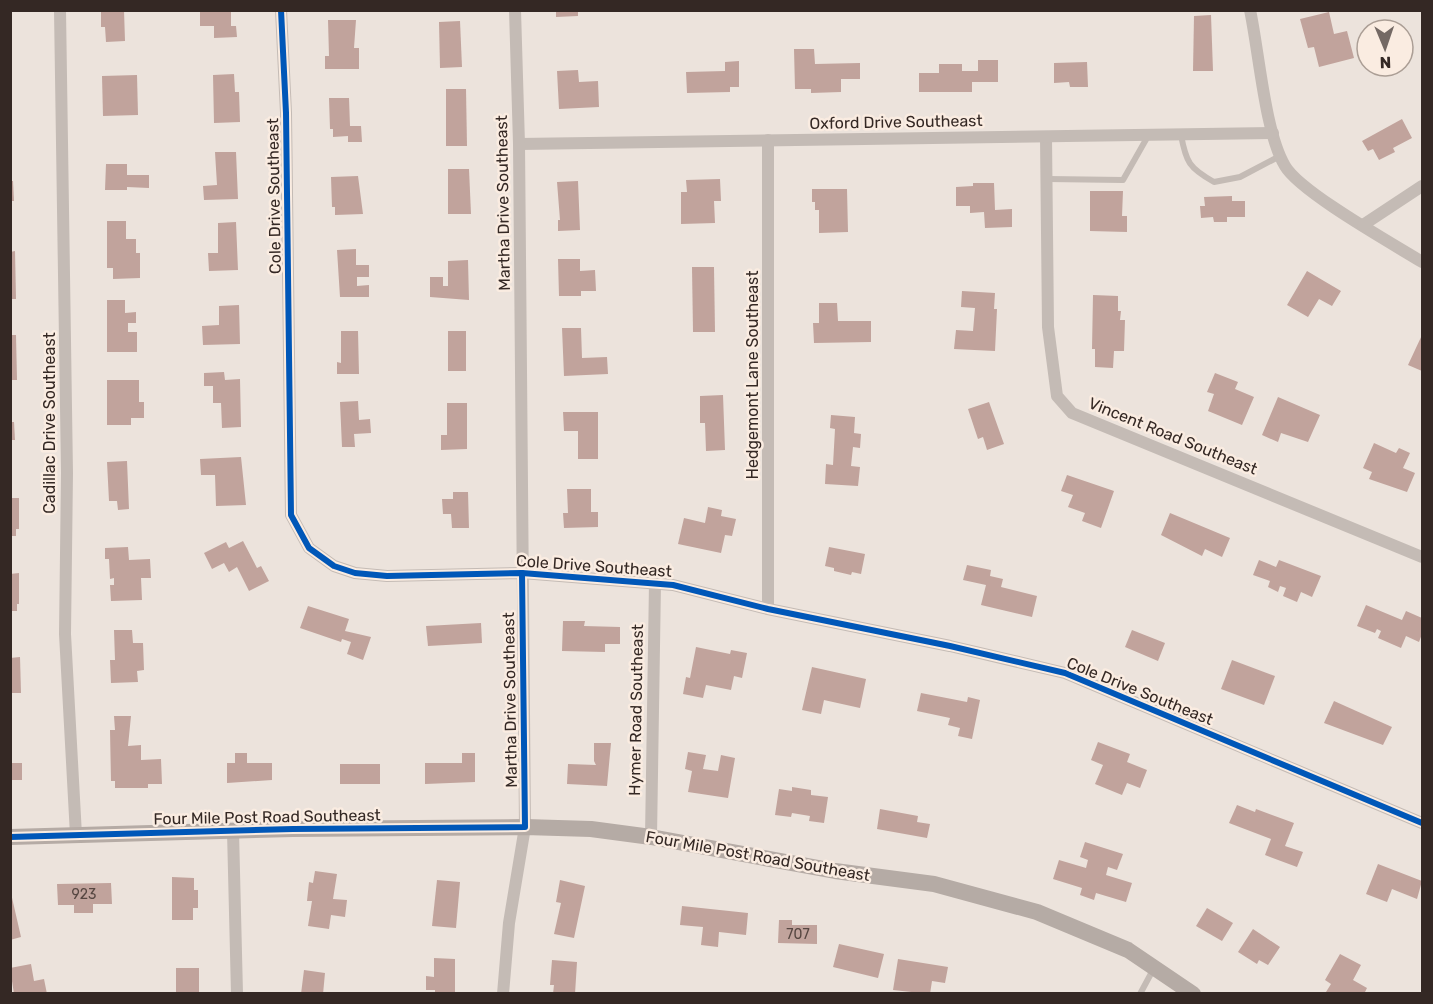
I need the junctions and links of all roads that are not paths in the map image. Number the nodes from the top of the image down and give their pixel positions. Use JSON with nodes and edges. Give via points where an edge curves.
{"nodes":[{"id":1,"x":60,"y":10,"type":"edge"},
{"id":2,"x":281,"y":10,"type":"edge"},
{"id":3,"x":515,"y":10,"type":"edge"},
{"id":4,"x":1250,"y":10,"type":"edge"},
{"id":5,"x":1273,"y":133,"type":"junction"},
{"id":6,"x":1148,"y":135,"type":"junction"},
{"id":7,"x":1181,"y":135,"type":"junction"},
{"id":8,"x":1046,"y":137,"type":"junction"},
{"id":9,"x":768,"y":140,"type":"junction"},
{"id":10,"x":519,"y":144,"type":"junction"},
{"id":11,"x":1281,"y":156,"type":"junction"},
{"id":12,"x":1048,"y":179,"type":"junction"},
{"id":13,"x":1422,"y":186,"type":"edge"},
{"id":14,"x":1363,"y":225,"type":"junction"},
{"id":15,"x":1422,"y":262,"type":"edge"},
{"id":16,"x":1422,"y":557,"type":"edge"},
{"id":17,"x":522,"y":573,"type":"junction"},
{"id":18,"x":655,"y":583,"type":"junction"},
{"id":19,"x":768,"y":609,"type":"junction"},
{"id":20,"x":1422,"y":823,"type":"edge"},
{"id":21,"x":525,"y":827,"type":"junction"},
{"id":22,"x":233,"y":831,"type":"junction"},
{"id":23,"x":76,"y":835,"type":"junction"},
{"id":24,"x":10,"y":837,"type":"edge"},
{"id":25,"x":651,"y":837,"type":"junction"},
{"id":26,"x":1154,"y":967,"type":"junction"},
{"id":27,"x":237,"y":993,"type":"edge"},
{"id":28,"x":503,"y":993,"type":"edge"},
{"id":29,"x":1140,"y":993,"type":"edge"},
{"id":30,"x":1193,"y":993,"type":"edge"}],
"edges":[{"from":1,"to":23,"type":"street","name":"Cadillac Drive Southeast","via":[[67,473],[65,634]]},
{"from":2,"to":17,"type":"street","name":"Cole Drive Southeast","via":[[291,515],[309,548],[334,567],[355,573]]},
{"from":3,"to":10,"type":"street","name":"Martha Drive Southeast"},
{"from":4,"to":5,"type":"street"},
{"from":5,"to":7,"type":"street","name":"Oxford Drive Southeast"},
{"from":5,"to":11,"type":"street"},
{"from":6,"to":7,"type":"street","name":"Oxford Drive Southeast"},
{"from":6,"to":8,"type":"street","name":"Oxford Drive Southeast"},
{"from":6,"to":12,"type":"lane","via":[[1123,180]]},
{"from":7,"to":11,"type":"lane","via":[[1186,160],[1214,182],[1240,177]]},
{"from":8,"to":9,"type":"street","name":"Oxford Drive Southeast"},
{"from":8,"to":12,"type":"street","name":"Vincent Road Southeast"},
{"from":9,"to":10,"type":"street","name":"Oxford Drive Southeast"},
{"from":9,"to":19,"type":"street","name":"Hedgemont Lane Southeast"},
{"from":10,"to":17,"type":"street","name":"Martha Drive Southeast"},
{"from":11,"to":14,"type":"street","via":[[1285,167],[1307,188]]},
{"from":12,"to":16,"type":"street","name":"Vincent Road Southeast","via":[[1048,327],[1057,396],[1072,413]]},
{"from":13,"to":14,"type":"street"},
{"from":14,"to":15,"type":"street"},
{"from":17,"to":18,"type":"street","name":"Cole Drive Southeast"},
{"from":17,"to":21,"type":"street","name":"Martha Drive Southeast"},
{"from":18,"to":19,"type":"street","name":"Cole Drive Southeast"},
{"from":18,"to":25,"type":"street","name":"Hymer Road Southeast"},
{"from":19,"to":20,"type":"street","name":"Cole Drive Southeast","via":[[1065,673]]},
{"from":21,"to":22,"type":"main road","name":"Four Mile Post Road Southeast"},
{"from":21,"to":25,"type":"main road","name":"Four Mile Post Road Southeast","via":[[591,829]]},
{"from":21,"to":28,"type":"street","name":"Martha Drive Southeast","via":[[509,923]]},
{"from":22,"to":23,"type":"main road","name":"Four Mile Post Road Southeast"},
{"from":22,"to":27,"type":"street"},
{"from":23,"to":24,"type":"main road","name":"Four Mile Post Road Southeast"},
{"from":25,"to":26,"type":"main road","name":"Four Mile Post Road Southeast","via":[[835,871],[934,884],[1036,912],[1128,950]]},
{"from":26,"to":29,"type":"lane"},
{"from":26,"to":30,"type":"main road","name":"Four Mile Post Road Southeast"}]}
